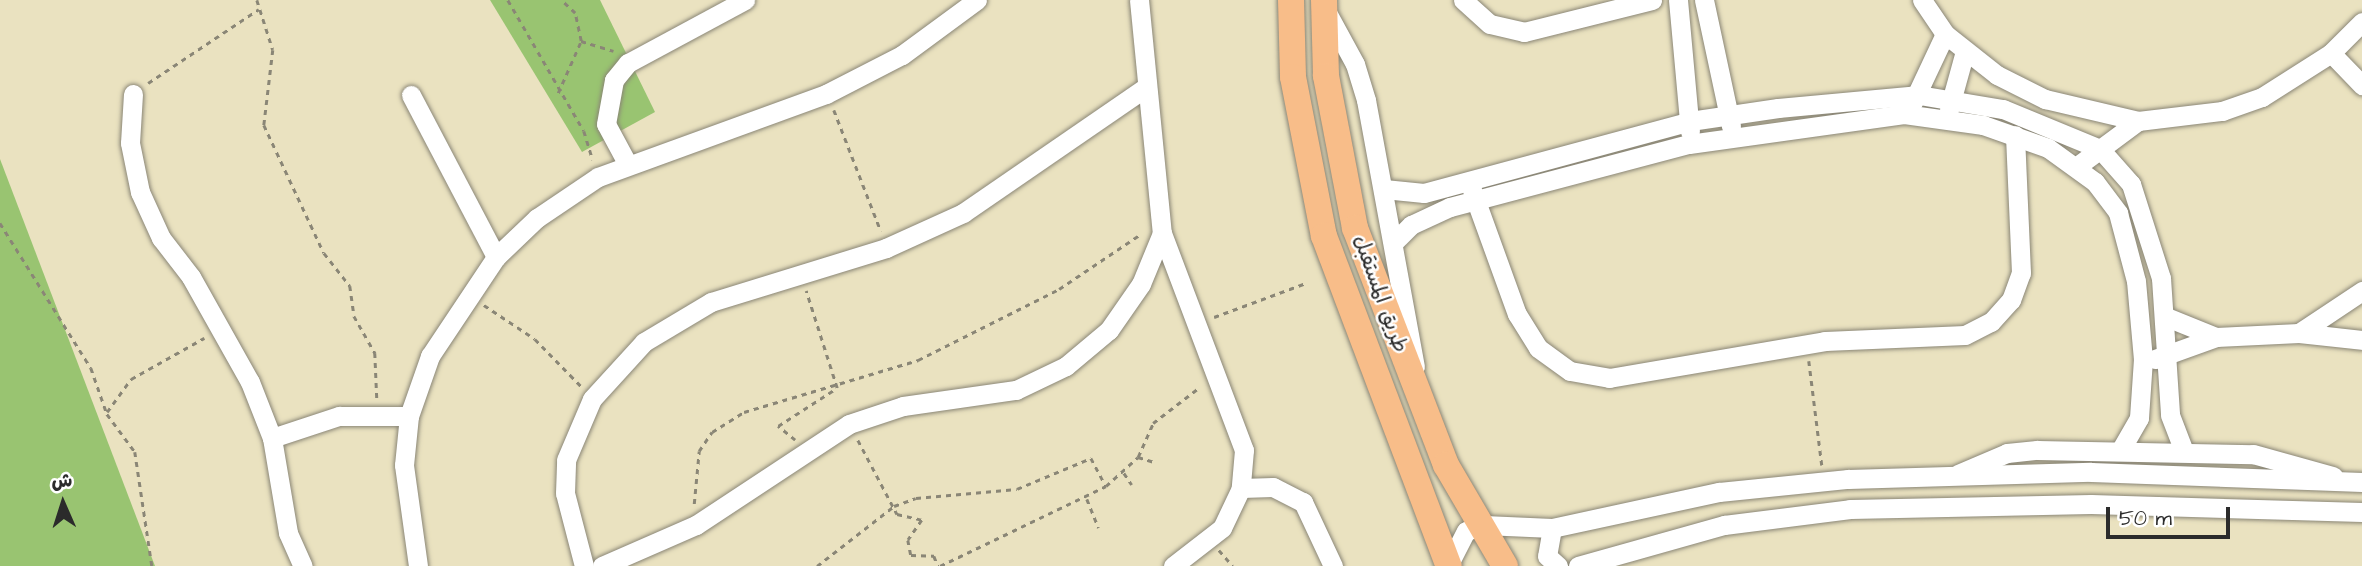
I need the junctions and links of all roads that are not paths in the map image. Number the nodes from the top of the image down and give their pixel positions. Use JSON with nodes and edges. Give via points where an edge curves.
{"nodes":[{"id":1,"x":745,"y":0,"type":"edge"},
{"id":2,"x":977,"y":0,"type":"edge"},
{"id":3,"x":1139,"y":0,"type":"edge"},
{"id":4,"x":1291,"y":0,"type":"edge"},
{"id":5,"x":1463,"y":0,"type":"edge"},
{"id":6,"x":1704,"y":0,"type":"edge"},
{"id":7,"x":1922,"y":0,"type":"edge"},
{"id":8,"x":1324,"y":4,"type":"edge"},
{"id":9,"x":1644,"y":4,"type":"edge"},
{"id":10,"x":1679,"y":7,"type":"edge"},
{"id":11,"x":1707,"y":20,"type":"junction"},
{"id":12,"x":2362,"y":22,"type":"edge"},
{"id":13,"x":1945,"y":34,"type":"junction"},
{"id":14,"x":1965,"y":51,"type":"junction"},
{"id":15,"x":2331,"y":53,"type":"junction"},
{"id":16,"x":2362,"y":85,"type":"edge"},
{"id":17,"x":1144,"y":88,"type":"junction"},
{"id":18,"x":411,"y":95,"type":"dead end"},
{"id":19,"x":1919,"y":95,"type":"junction"},
{"id":20,"x":1952,"y":97,"type":"junction"},
{"id":21,"x":132,"y":98,"type":"road end"},
{"id":22,"x":1905,"y":114,"type":"junction"},
{"id":23,"x":1727,"y":115,"type":"junction"},
{"id":24,"x":1947,"y":117,"type":"junction"},
{"id":25,"x":1690,"y":121,"type":"junction"},
{"id":26,"x":2138,"y":121,"type":"junction"},
{"id":27,"x":2015,"y":135,"type":"junction"},
{"id":28,"x":1735,"y":136,"type":"junction"},
{"id":29,"x":1689,"y":144,"type":"junction"},
{"id":30,"x":2100,"y":149,"type":"junction"},
{"id":31,"x":627,"y":163,"type":"junction"},
{"id":32,"x":2076,"y":167,"type":"junction"},
{"id":33,"x":1469,"y":179,"type":"junction"},
{"id":34,"x":2131,"y":184,"type":"junction"},
{"id":35,"x":1384,"y":189,"type":"junction"},
{"id":36,"x":2108,"y":196,"type":"junction"},
{"id":37,"x":1476,"y":200,"type":"junction"},
{"id":38,"x":1161,"y":228,"type":"junction"},
{"id":39,"x":1395,"y":241,"type":"junction"},
{"id":40,"x":496,"y":257,"type":"junction"},
{"id":41,"x":2362,"y":291,"type":"edge"},
{"id":42,"x":2164,"y":316,"type":"junction"},
{"id":43,"x":2299,"y":333,"type":"junction"},
{"id":44,"x":2216,"y":337,"type":"junction"},
{"id":45,"x":2362,"y":340,"type":"edge"},
{"id":46,"x":2143,"y":359,"type":"junction"},
{"id":47,"x":2166,"y":359,"type":"junction"},
{"id":48,"x":1416,"y":389,"type":"junction"},
{"id":49,"x":409,"y":415,"type":"junction"},
{"id":50,"x":272,"y":438,"type":"junction"},
{"id":51,"x":2120,"y":451,"type":"junction"},
{"id":52,"x":2184,"y":451,"type":"junction"},
{"id":53,"x":1446,"y":466,"type":"junction"},
{"id":54,"x":1953,"y":477,"type":"junction"},
{"id":55,"x":2354,"y":482,"type":"edge"},
{"id":56,"x":1241,"y":488,"type":"junction"},
{"id":57,"x":1430,"y":509,"type":"junction"},
{"id":58,"x":2362,"y":512,"type":"edge"},
{"id":59,"x":1484,"y":524,"type":"junction"},
{"id":60,"x":1552,"y":528,"type":"junction"},
{"id":61,"x":1449,"y":565,"type":"edge"},
{"id":62,"x":303,"y":566,"type":"edge"},
{"id":63,"x":418,"y":566,"type":"edge"},
{"id":64,"x":584,"y":566,"type":"edge"},
{"id":65,"x":602,"y":566,"type":"edge"},
{"id":66,"x":1173,"y":566,"type":"edge"},
{"id":67,"x":1333,"y":566,"type":"edge"},
{"id":68,"x":1506,"y":566,"type":"edge"},
{"id":69,"x":1558,"y":566,"type":"edge"},
{"id":70,"x":1578,"y":566,"type":"edge"}],
"edges":[{"from":1,"to":31,"type":"street","via":[[628,63],[614,80],[606,113],[613,145]]},
{"from":2,"to":31,"type":"street","via":[[902,55],[826,94]]},
{"from":3,"to":17,"type":"street"},
{"from":4,"to":57,"type":"main road","name":"طريق المستقبل","via":[[1293,77],[1324,236]]},
{"from":5,"to":9,"type":"street","via":[[1490,24],[1524,32]]},
{"from":6,"to":11,"type":"street"},
{"from":7,"to":13,"type":"street"},
{"from":8,"to":35,"type":"street","via":[[1355,64]]},
{"from":8,"to":48,"type":"main road","name":"طريق المستقبل","via":[[1326,76],[1340,166],[1359,241]]},
{"from":9,"to":10,"type":"street"},
{"from":10,"to":11,"type":"street"},
{"from":10,"to":25,"type":"street"},
{"from":11,"to":23,"type":"street"},
{"from":12,"to":15,"type":"street"},
{"from":13,"to":14,"type":"street"},
{"from":13,"to":19,"type":"street"},
{"from":14,"to":20,"type":"street"},
{"from":14,"to":26,"type":"street","via":[[2045,99]]},
{"from":15,"to":16,"type":"street"},
{"from":15,"to":26,"type":"street","via":[[2252,100],[2181,119]]},
{"from":17,"to":38,"type":"street"},
{"from":17,"to":64,"type":"street","via":[[962,213],[886,248],[801,278],[711,302],[644,342],[592,399],[566,460],[565,493]]},
{"from":18,"to":40,"type":"street"},
{"from":19,"to":20,"type":"street"},
{"from":19,"to":22,"type":"street"},
{"from":19,"to":23,"type":"street"},
{"from":20,"to":24,"type":"street"},
{"from":20,"to":30,"type":"street","via":[[2014,113]]},
{"from":21,"to":50,"type":"street","via":[[130,144],[140,192],[160,238],[223,328]]},
{"from":22,"to":24,"type":"street"},
{"from":22,"to":28,"type":"street"},
{"from":23,"to":25,"type":"street"},
{"from":23,"to":28,"type":"street"},
{"from":24,"to":27,"type":"street"},
{"from":25,"to":29,"type":"street"},
{"from":25,"to":33,"type":"street"},
{"from":26,"to":30,"type":"street"},
{"from":27,"to":32,"type":"street"},
{"from":27,"to":37,"type":"street","via":[[2021,273],[2011,300],[1991,322],[1965,335],[1807,343],[1609,378],[1570,371],[1538,348],[1517,314]]},
{"from":28,"to":29,"type":"street"},
{"from":29,"to":37,"type":"street"},
{"from":30,"to":32,"type":"street"},
{"from":30,"to":34,"type":"street"},
{"from":31,"to":40,"type":"street","via":[[537,218]]},
{"from":32,"to":36,"type":"street"},
{"from":33,"to":35,"type":"street","via":[[1424,193]]},
{"from":33,"to":37,"type":"street"},
{"from":34,"to":36,"type":"street"},
{"from":34,"to":42,"type":"street","via":[[2154,242]]},
{"from":35,"to":39,"type":"street"},
{"from":36,"to":46,"type":"street","via":[[2136,281]]},
{"from":37,"to":39,"type":"street","via":[[1429,214]]},
{"from":38,"to":56,"type":"street","via":[[1241,430]]},
{"from":38,"to":65,"type":"street","via":[[1141,284],[1117,318],[1066,366],[1016,390],[904,405],[849,424],[696,525]]},
{"from":39,"to":48,"type":"street"},
{"from":40,"to":49,"type":"street","via":[[465,295],[430,356]]},
{"from":41,"to":43,"type":"street"},
{"from":42,"to":44,"type":"street"},
{"from":42,"to":47,"type":"street"},
{"from":43,"to":44,"type":"street"},
{"from":43,"to":45,"type":"street"},
{"from":44,"to":47,"type":"street"},
{"from":46,"to":47,"type":"street"},
{"from":46,"to":51,"type":"street","via":[[2139,418]]},
{"from":47,"to":52,"type":"street","via":[[2170,415]]},
{"from":48,"to":53,"type":"main road","name":"طريق المستقبل"},
{"from":49,"to":50,"type":"street","via":[[339,416]]},
{"from":49,"to":63,"type":"street","via":[[404,465]]},
{"from":50,"to":62,"type":"street","via":[[288,533]]},
{"from":51,"to":52,"type":"street"},
{"from":51,"to":54,"type":"street","via":[[2007,453]]},
{"from":52,"to":55,"type":"street","via":[[2285,459]]},
{"from":53,"to":57,"type":"main road","via":[[1444,495]]},
{"from":53,"to":59,"type":"main road","name":"طريق المستقبل"},
{"from":54,"to":55,"type":"street","via":[[2091,472]]},
{"from":54,"to":60,"type":"street","via":[[1824,481],[1719,492]]},
{"from":56,"to":66,"type":"street","via":[[1210,541]]},
{"from":56,"to":67,"type":"street","via":[[1273,487],[1303,502]]},
{"from":57,"to":61,"type":"main road","name":"طريق المستقبل"},
{"from":58,"to":70,"type":"street","via":[[2091,504],[1850,509],[1724,526]]},
{"from":59,"to":60,"type":"street"},
{"from":59,"to":61,"type":"street","via":[[1466,531]]},
{"from":59,"to":68,"type":"main road","name":"طريق المستقبل"},
{"from":60,"to":69,"type":"street","via":[[1547,556]]}]}
